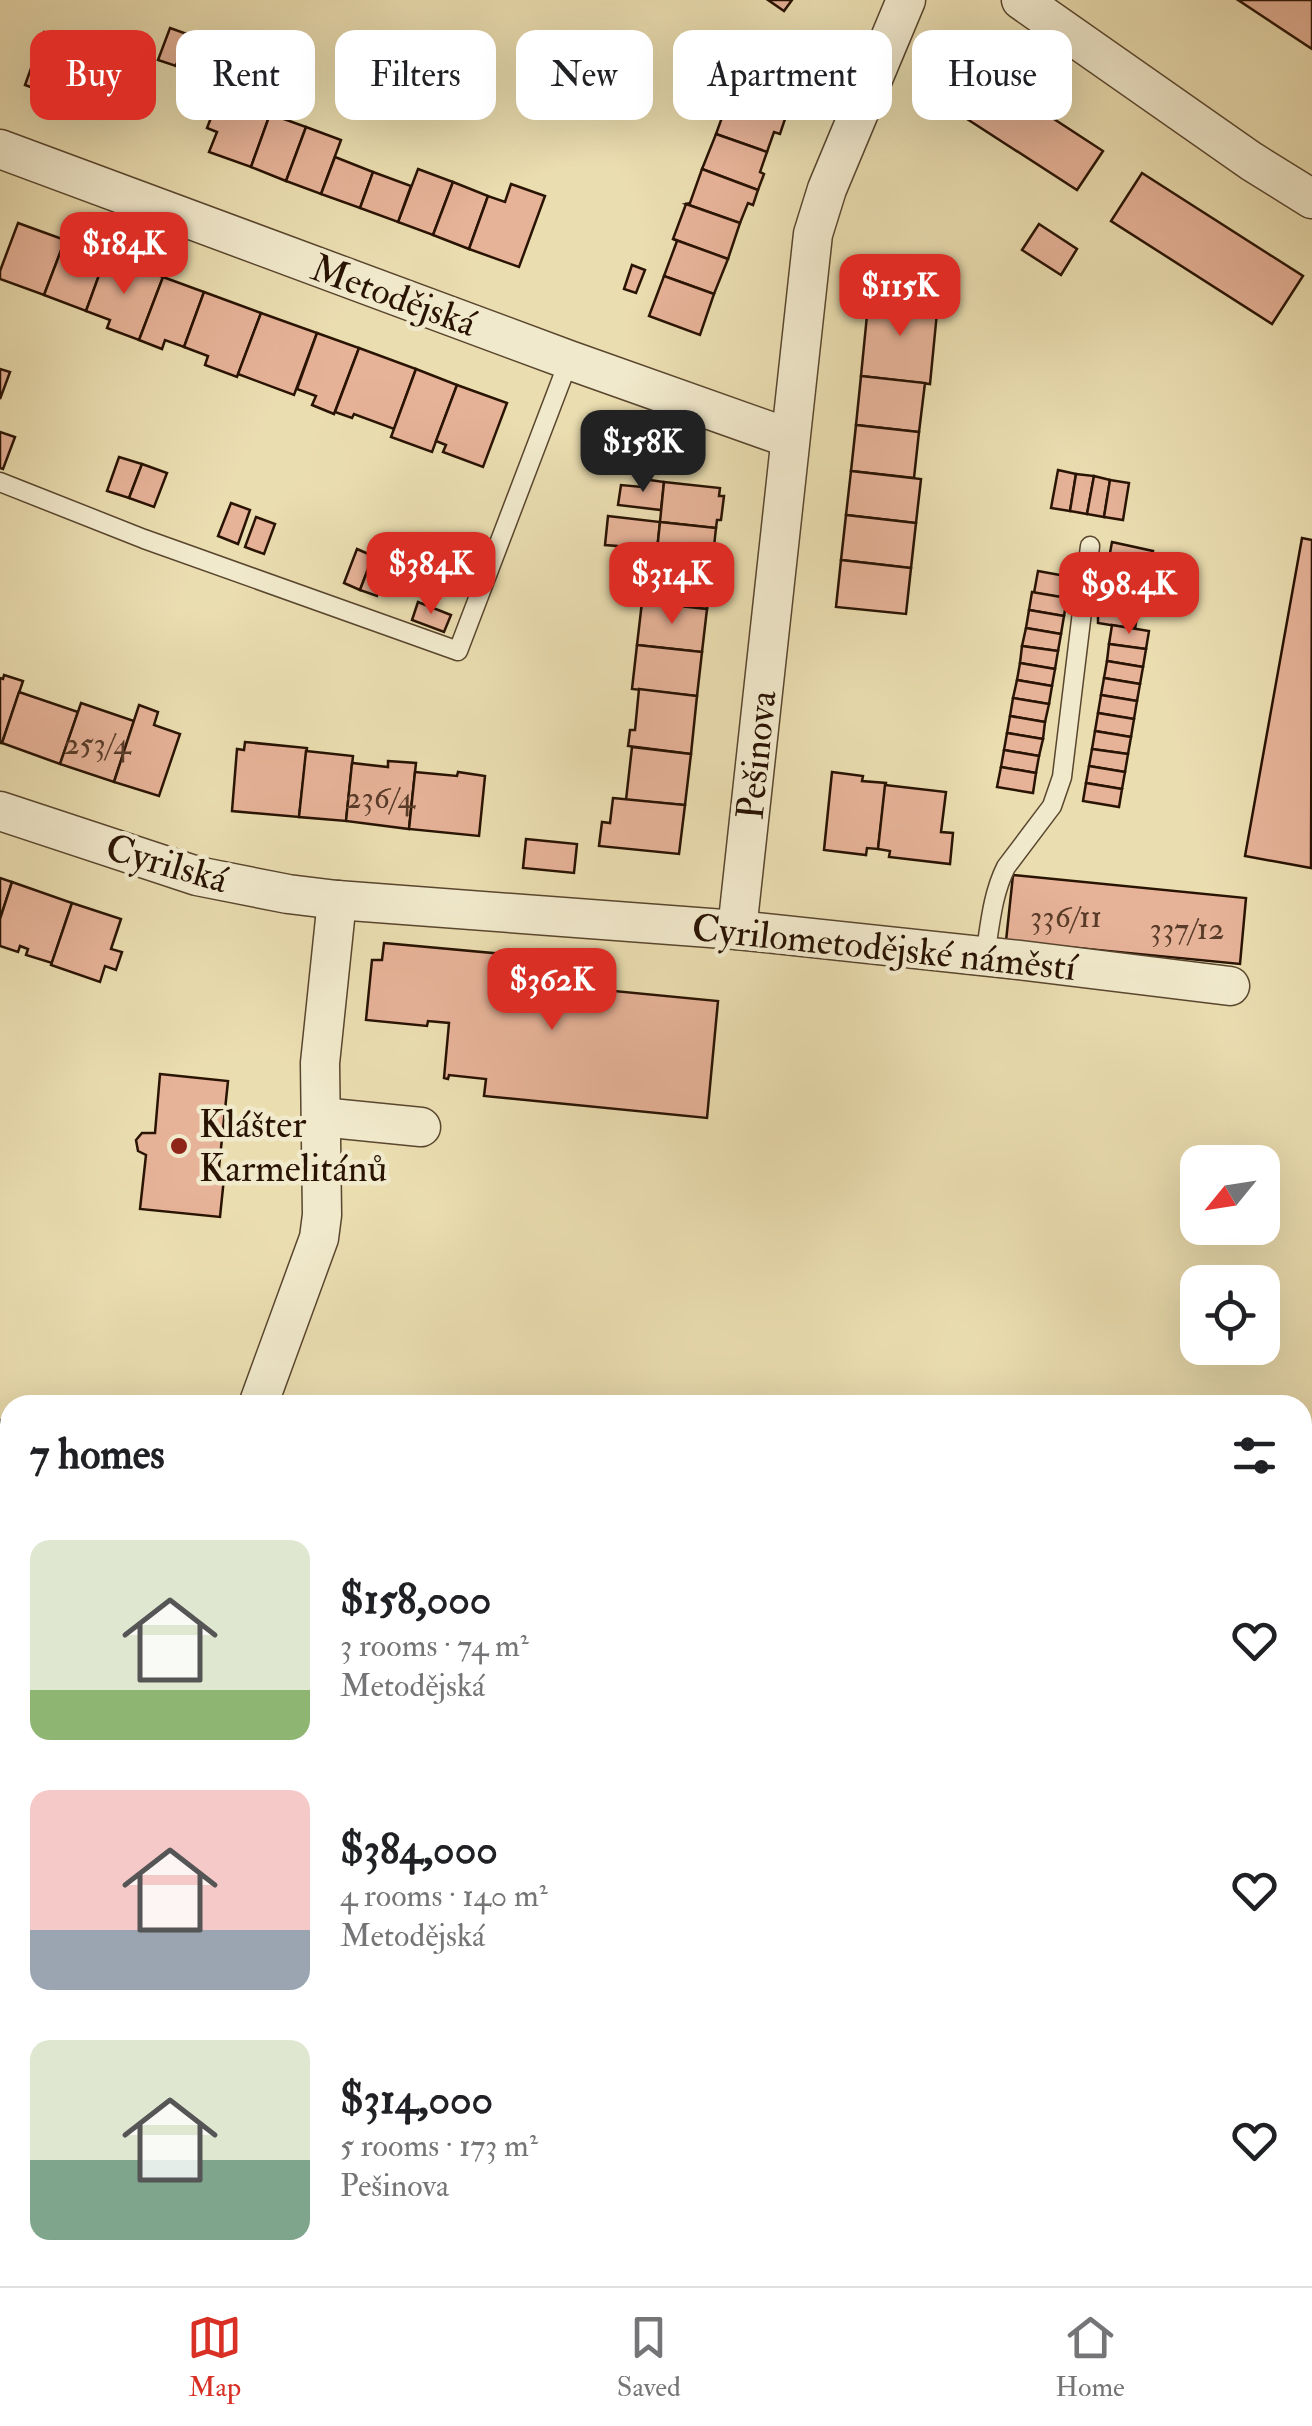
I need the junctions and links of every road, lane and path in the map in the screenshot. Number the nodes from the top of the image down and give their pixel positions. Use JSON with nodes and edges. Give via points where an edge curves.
{"nodes":[{"id":1,"x":906,"y":0,"type":"edge"},
{"id":2,"x":1021,"y":0,"type":"edge"},
{"id":3,"x":0,"y":150,"type":"edge"},
{"id":4,"x":1312,"y":199,"type":"edge"},
{"id":5,"x":569,"y":360,"type":"junction"},
{"id":6,"x":790,"y":438,"type":"junction"},
{"id":7,"x":0,"y":482,"type":"edge"},
{"id":8,"x":1090,"y":546,"type":"dead end"},
{"id":9,"x":0,"y":812,"type":"edge"},
{"id":10,"x":337,"y":900,"type":"junction"},
{"id":11,"x":737,"y":930,"type":"junction"},
{"id":12,"x":985,"y":956,"type":"junction"},
{"id":13,"x":1230,"y":986,"type":"dead end"},
{"id":14,"x":321,"y":1117,"type":"junction"},
{"id":15,"x":421,"y":1128,"type":"dead end"},
{"id":16,"x":262,"y":1395,"type":"edge"}],
"edges":[{"from":1,"to":6,"type":"street","name":"Pešinova","via":[[816,222]]},
{"from":2,"to":4,"type":"street"},
{"from":3,"to":5,"type":"street","name":"Metodějská"},
{"from":5,"to":6,"type":"street","name":"Metodějská"},
{"from":5,"to":7,"type":"lane","via":[[458,650]]},
{"from":6,"to":11,"type":"street","name":"Pešinova"},
{"from":8,"to":12,"type":"lane","via":[[1062,778],[1052,806],[1001,878]]},
{"from":9,"to":10,"type":"street","name":"Cyrilská","via":[[197,876]]},
{"from":10,"to":11,"type":"street","name":"Cyrilometodějské náměstí"},
{"from":10,"to":14,"type":"street"},
{"from":11,"to":12,"type":"street","name":"Cyrilometodějské náměstí"},
{"from":12,"to":13,"type":"street","name":"Cyrilometodějské náměstí"},
{"from":14,"to":15,"type":"street"},
{"from":14,"to":16,"type":"street","via":[[319,1238]]}]}
